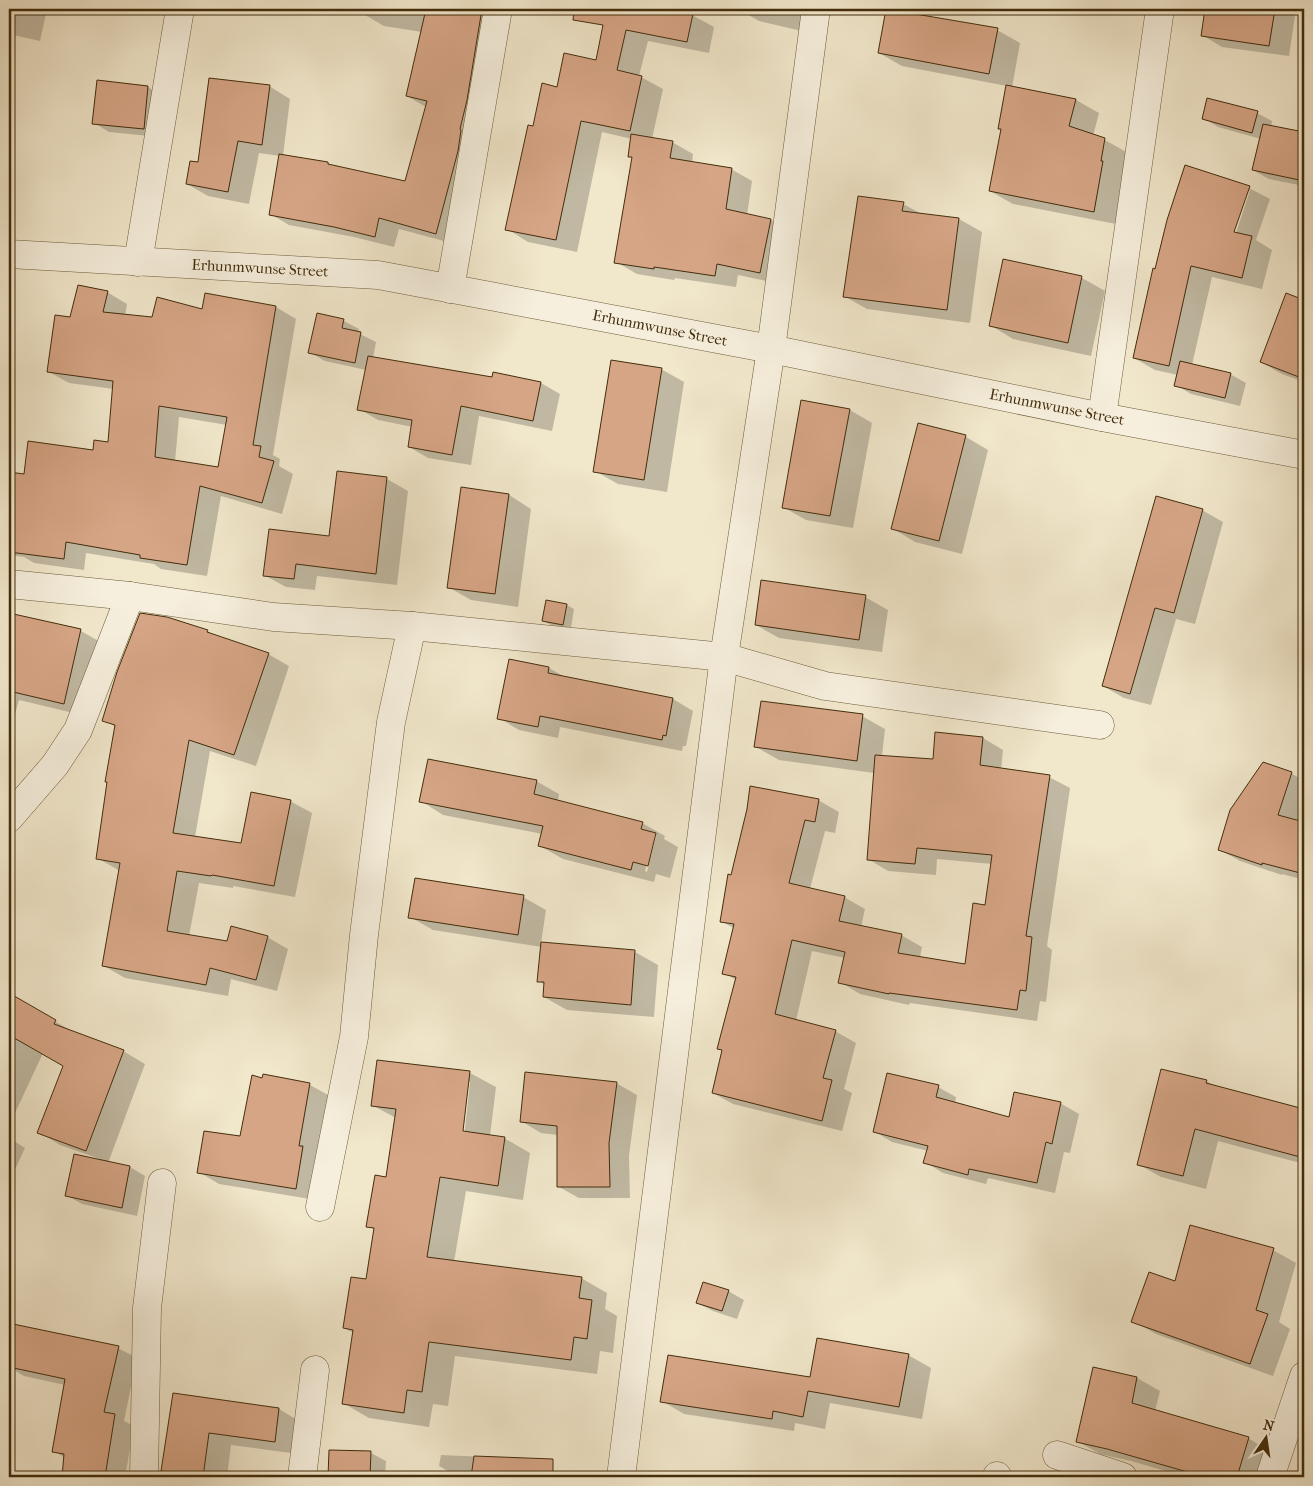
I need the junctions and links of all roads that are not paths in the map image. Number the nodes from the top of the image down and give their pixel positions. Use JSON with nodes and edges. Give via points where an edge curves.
{"nodes":[{"id":1,"x":180,"y":9,"type":"edge"},
{"id":2,"x":498,"y":9,"type":"edge"},
{"id":3,"x":816,"y":9,"type":"edge"},
{"id":4,"x":1160,"y":9,"type":"edge"},
{"id":5,"x":9,"y":254,"type":"edge"},
{"id":6,"x":138,"y":262,"type":"junction"},
{"id":7,"x":450,"y":289,"type":"junction"},
{"id":8,"x":770,"y":349,"type":"junction"},
{"id":9,"x":1102,"y":417,"type":"junction"},
{"id":10,"x":1304,"y":455,"type":"edge"},
{"id":11,"x":9,"y":584,"type":"edge"},
{"id":12,"x":130,"y":596,"type":"junction"},
{"id":13,"x":412,"y":626,"type":"junction"},
{"id":14,"x":724,"y":657,"type":"junction"},
{"id":15,"x":1100,"y":725,"type":"dead end"},
{"id":16,"x":9,"y":818,"type":"edge"},
{"id":17,"x":162,"y":1183,"type":"dead end"},
{"id":18,"x":320,"y":1207,"type":"dead end"},
{"id":19,"x":315,"y":1370,"type":"dead end"},
{"id":20,"x":1304,"y":1376,"type":"edge"},
{"id":21,"x":1057,"y":1455,"type":"dead end"},
{"id":22,"x":144,"y":1477,"type":"edge"},
{"id":23,"x":302,"y":1477,"type":"edge"},
{"id":24,"x":621,"y":1477,"type":"edge"},
{"id":25,"x":1123,"y":1477,"type":"edge"},
{"id":26,"x":1270,"y":1477,"type":"edge"}],
"edges":[{"from":1,"to":6,"type":"street"},
{"from":2,"to":7,"type":"street"},
{"from":3,"to":8,"type":"street"},
{"from":4,"to":9,"type":"street"},
{"from":5,"to":6,"type":"street","name":"Erhunmwunse Street"},
{"from":6,"to":7,"type":"street","name":"Erhunmwunse Street","via":[[378,274]]},
{"from":7,"to":8,"type":"street","name":"Erhunmwunse Street"},
{"from":8,"to":9,"type":"street","name":"Erhunmwunse Street"},
{"from":8,"to":14,"type":"street"},
{"from":9,"to":10,"type":"street","name":"Erhunmwunse Street"},
{"from":11,"to":12,"type":"street"},
{"from":12,"to":13,"type":"street","via":[[273,617]]},
{"from":12,"to":16,"type":"street","via":[[78,730],[55,765]]},
{"from":13,"to":14,"type":"street"},
{"from":13,"to":18,"type":"street","via":[[391,722],[354,1036]]},
{"from":14,"to":15,"type":"street","via":[[825,686]]},
{"from":14,"to":24,"type":"street"},
{"from":17,"to":22,"type":"street","via":[[147,1308]]},
{"from":19,"to":23,"type":"street"},
{"from":20,"to":26,"type":"street"},
{"from":21,"to":25,"type":"street"}]}
